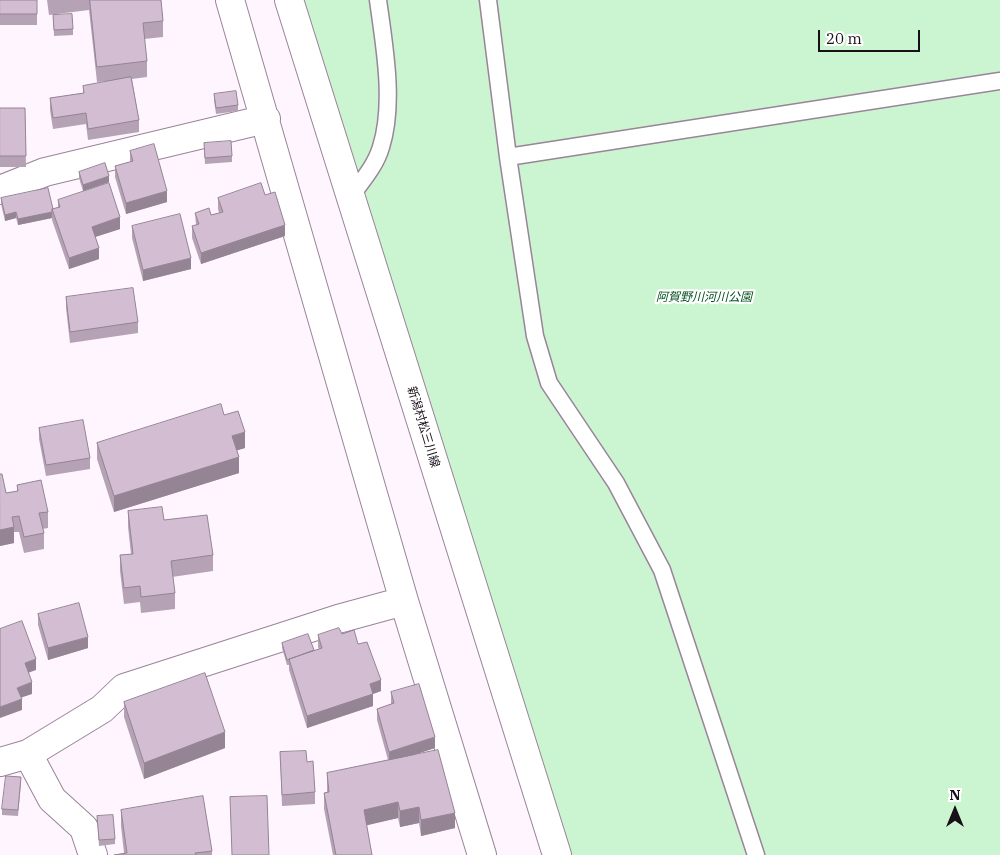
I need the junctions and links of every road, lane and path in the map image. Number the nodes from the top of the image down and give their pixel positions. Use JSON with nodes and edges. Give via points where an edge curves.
{"nodes":[{"id":1,"x":230,"y":0,"type":"edge"},
{"id":2,"x":289,"y":0,"type":"edge"},
{"id":3,"x":378,"y":0,"type":"edge"},
{"id":4,"x":488,"y":0,"type":"edge"},
{"id":5,"x":1000,"y":81,"type":"edge"},
{"id":6,"x":266,"y":119,"type":"junction"},
{"id":7,"x":508,"y":157,"type":"junction"},
{"id":8,"x":0,"y":190,"type":"edge"},
{"id":9,"x":351,"y":196,"type":"junction"},
{"id":10,"x":404,"y":601,"type":"junction"},
{"id":11,"x":28,"y":754,"type":"junction"},
{"id":12,"x":0,"y":762,"type":"edge"},
{"id":13,"x":92,"y":855,"type":"edge"},
{"id":14,"x":482,"y":855,"type":"edge"},
{"id":15,"x":557,"y":855,"type":"edge"},
{"id":16,"x":756,"y":855,"type":"edge"}],
"edges":[{"from":1,"to":6,"type":"street"},
{"from":2,"to":9,"type":"street","name":"新潟村松三川線"},
{"from":3,"to":9,"type":"lane","via":[[387,108],[382,146]]},
{"from":4,"to":7,"type":"lane"},
{"from":5,"to":7,"type":"lane"},
{"from":6,"to":8,"type":"street","via":[[45,172]]},
{"from":6,"to":10,"type":"street"},
{"from":7,"to":16,"type":"lane","via":[[535,336],[549,383],[616,483],[662,570]]},
{"from":9,"to":15,"type":"street","name":"新潟村松三川線"},
{"from":10,"to":11,"type":"street","via":[[124,688],[102,709]]},
{"from":10,"to":14,"type":"street"},
{"from":11,"to":12,"type":"street"},
{"from":11,"to":13,"type":"street","via":[[52,799],[84,828]]}]}
